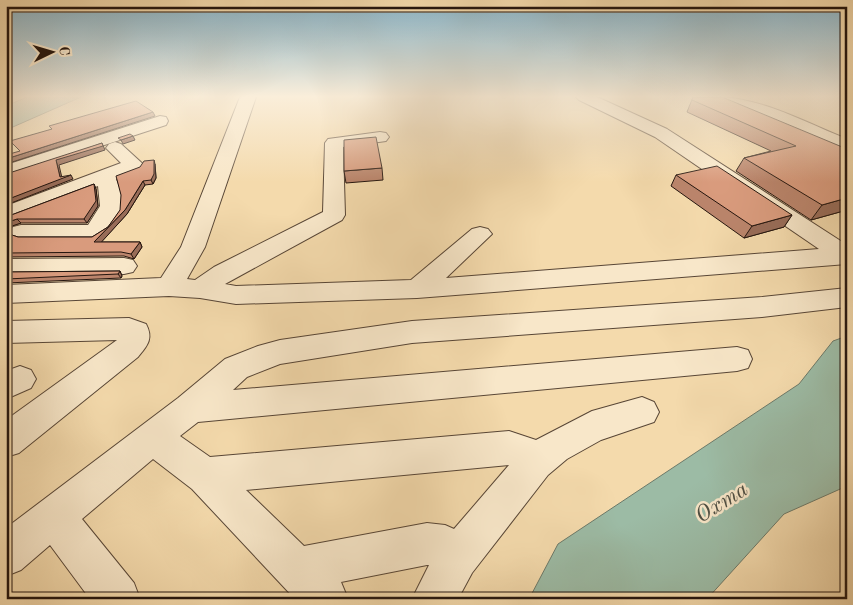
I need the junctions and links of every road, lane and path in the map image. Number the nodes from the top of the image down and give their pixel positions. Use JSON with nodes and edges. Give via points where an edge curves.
{"nodes":[{"id":1,"x":91,"y":125,"type":"edge"},
{"id":2,"x":153,"y":125,"type":"edge"},
{"id":3,"x":238,"y":125,"type":"edge"},
{"id":4,"x":645,"y":125,"type":"edge"},
{"id":5,"x":797,"y":125,"type":"edge"},
{"id":6,"x":380,"y":137,"type":"dead end"},
{"id":7,"x":847,"y":146,"type":"edge"},
{"id":8,"x":115,"y":148,"type":"dead end"},
{"id":9,"x":80,"y":170,"type":"junction"},
{"id":10,"x":14,"y":175,"type":"edge"},
{"id":11,"x":48,"y":198,"type":"junction"},
{"id":12,"x":6,"y":214,"type":"edge"},
{"id":13,"x":21,"y":232,"type":"dead end"},
{"id":14,"x":47,"y":232,"type":"junction"},
{"id":15,"x":480,"y":234,"type":"dead end"},
{"id":16,"x":846,"y":255,"type":"edge"},
{"id":17,"x":124,"y":266,"type":"dead end"},
{"id":18,"x":6,"y":267,"type":"edge"},
{"id":19,"x":169,"y":287,"type":"junction"},
{"id":20,"x":200,"y":289,"type":"junction"},
{"id":21,"x":417,"y":289,"type":"junction"},
{"id":22,"x":6,"y":294,"type":"edge"},
{"id":23,"x":847,"y":297,"type":"edge"},
{"id":24,"x":6,"y":332,"type":"edge"},
{"id":25,"x":737,"y":360,"type":"dead end"},
{"id":26,"x":190,"y":408,"type":"junction"},
{"id":27,"x":642,"y":412,"type":"dead end"},
{"id":28,"x":154,"y":438,"type":"junction"},
{"id":29,"x":6,"y":441,"type":"edge"},
{"id":30,"x":535,"y":463,"type":"junction"},
{"id":31,"x":205,"y":476,"type":"junction"},
{"id":32,"x":55,"y":518,"type":"junction"},
{"id":33,"x":6,"y":555,"type":"edge"},
{"id":34,"x":457,"y":558,"type":"junction"},
{"id":35,"x":296,"y":569,"type":"junction"},
{"id":36,"x":118,"y":599,"type":"edge"},
{"id":37,"x":326,"y":599,"type":"edge"},
{"id":38,"x":434,"y":599,"type":"edge"}],
"edges":[{"from":1,"to":9,"type":"street","via":[[57,137],[53,143]]},
{"from":2,"to":9,"type":"street"},
{"from":3,"to":19,"type":"street","via":[[193,247]]},
{"from":4,"to":16,"type":"street","via":[[662,133]]},
{"from":5,"to":7,"type":"street"},
{"from":6,"to":20,"type":"street","via":[[334,143],[334,215],[223,273]]},
{"from":8,"to":9,"type":"street","via":[[134,165]]},
{"from":9,"to":10,"type":"street"},
{"from":9,"to":11,"type":"street"},
{"from":9,"to":14,"type":"street","via":[[113,198],[112,208],[94,232]]},
{"from":10,"to":11,"type":"street"},
{"from":11,"to":12,"type":"street"},
{"from":11,"to":14,"type":"street","via":[[60,202]]},
{"from":13,"to":14,"type":"street"},
{"from":15,"to":21,"type":"street"},
{"from":16,"to":21,"type":"street"},
{"from":17,"to":18,"type":"street"},
{"from":19,"to":20,"type":"street"},
{"from":19,"to":22,"type":"street"},
{"from":20,"to":21,"type":"street","via":[[236,295]]},
{"from":23,"to":26,"type":"street","via":[[762,307],[412,332],[280,352],[236,368]]},
{"from":24,"to":29,"type":"street","via":[[129,328],[136,332],[136,339],[127,349]]},
{"from":25,"to":26,"type":"street"},
{"from":26,"to":28,"type":"street"},
{"from":27,"to":30,"type":"street","via":[[592,427],[554,447]]},
{"from":28,"to":31,"type":"street"},
{"from":28,"to":32,"type":"street"},
{"from":30,"to":31,"type":"street","via":[[524,452],[509,448]]},
{"from":30,"to":34,"type":"street"},
{"from":31,"to":35,"type":"street"},
{"from":32,"to":33,"type":"street"},
{"from":32,"to":36,"type":"street"},
{"from":34,"to":35,"type":"street","via":[[445,546],[427,544]]},
{"from":34,"to":38,"type":"street"},
{"from":35,"to":37,"type":"street"}]}
